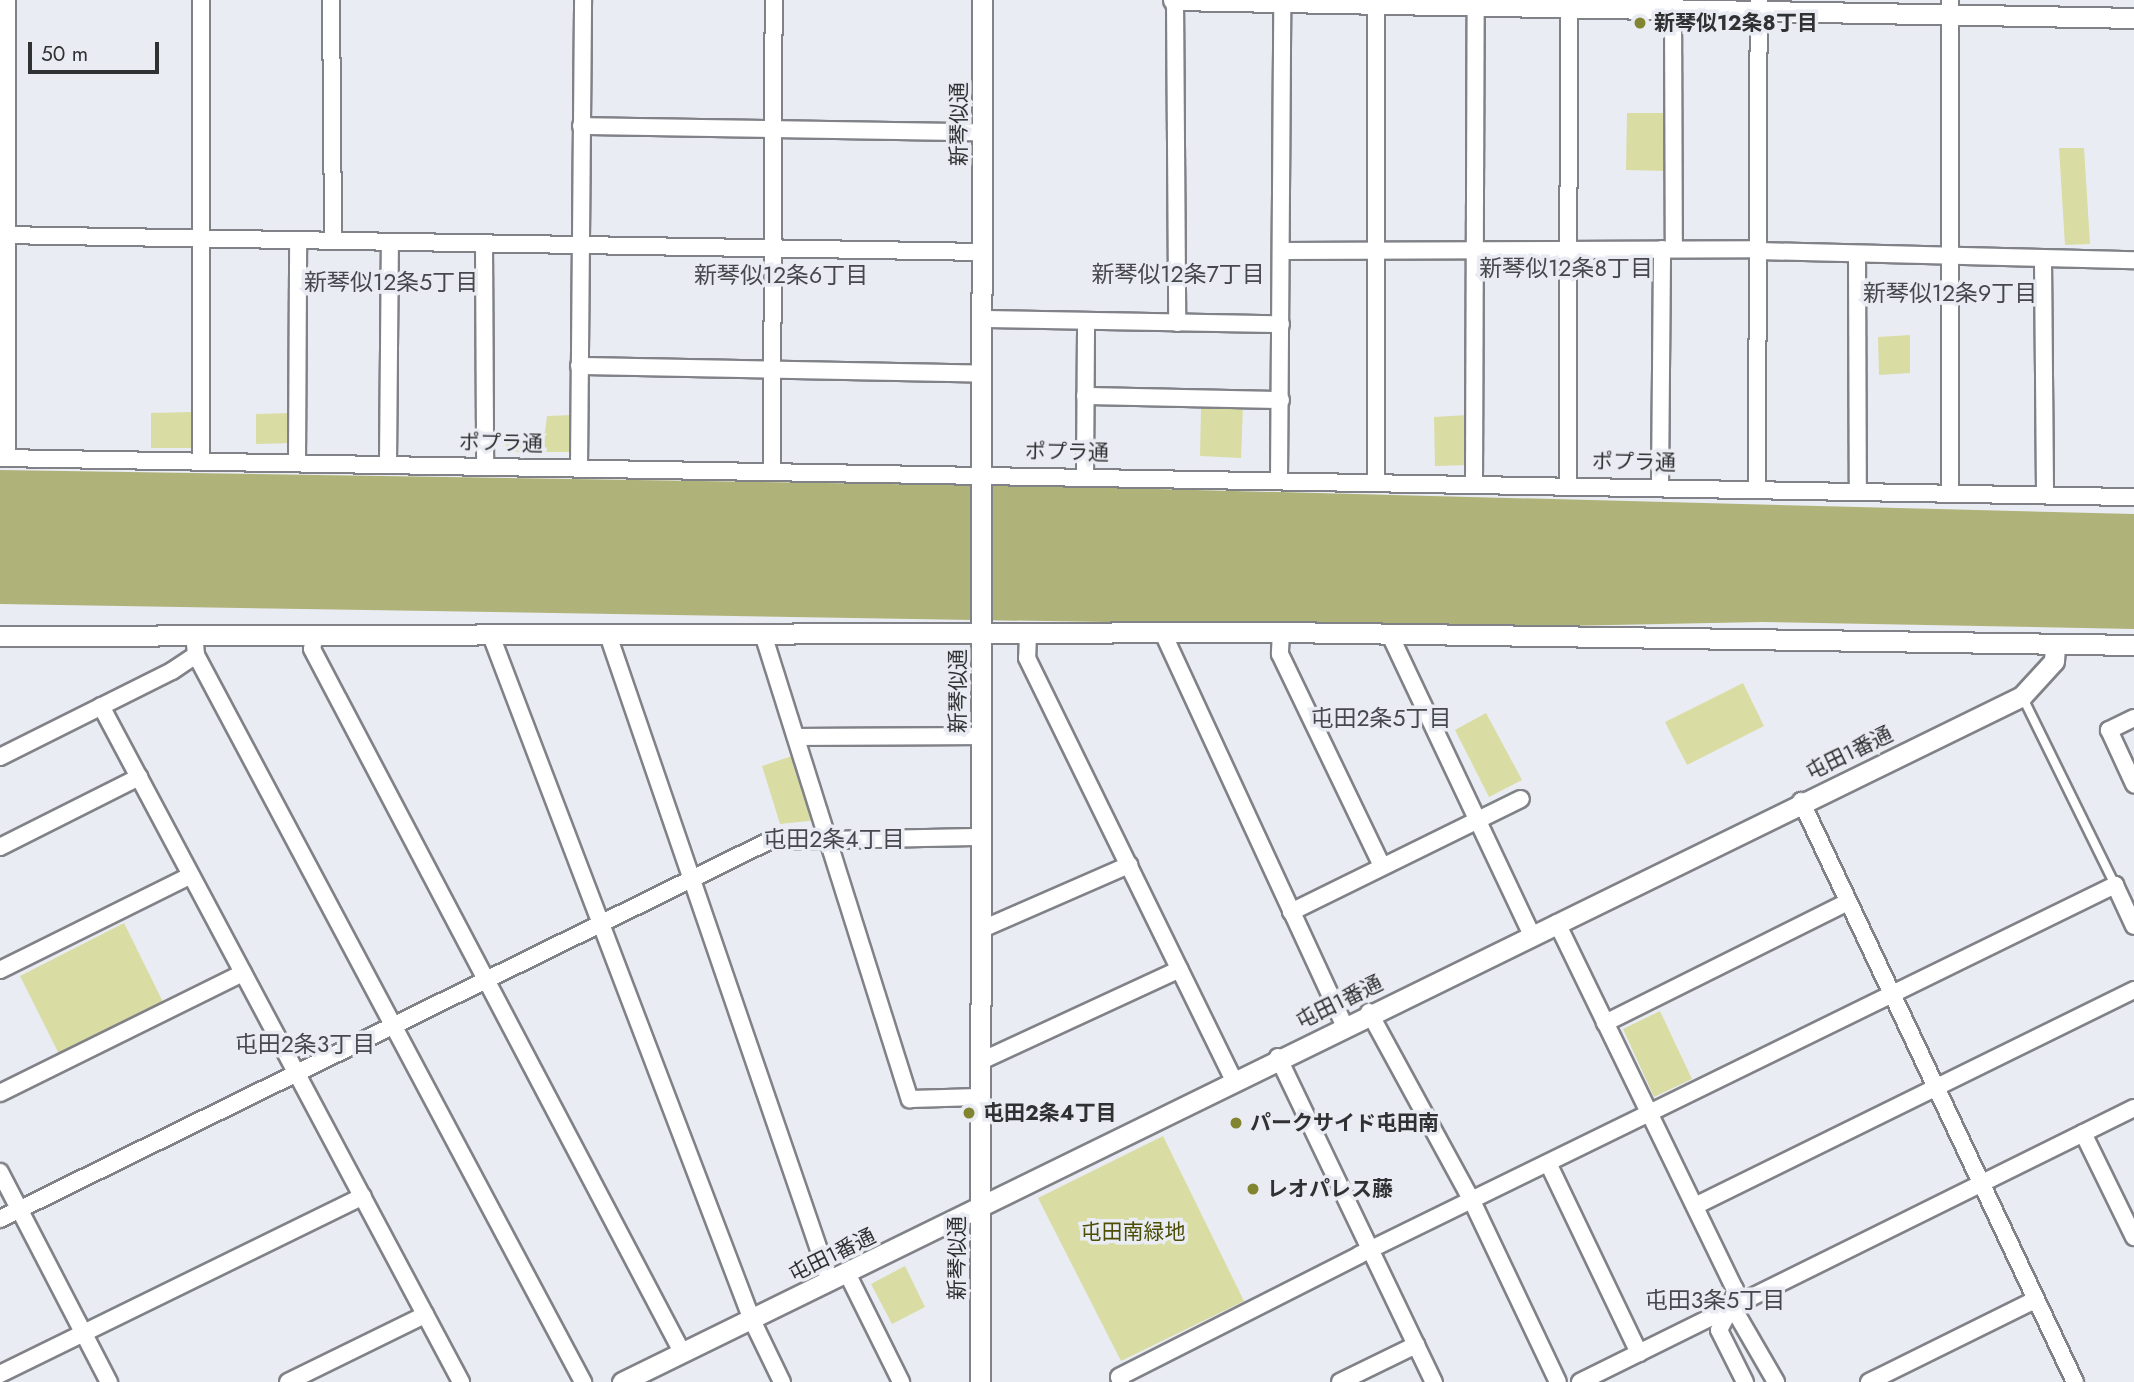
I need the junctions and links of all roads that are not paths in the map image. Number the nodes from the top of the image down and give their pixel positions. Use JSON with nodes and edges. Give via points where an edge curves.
{"nodes":[{"id":1,"x":7,"y":0,"type":"edge"},
{"id":2,"x":201,"y":0,"type":"edge"},
{"id":3,"x":331,"y":0,"type":"edge"},
{"id":4,"x":583,"y":0,"type":"edge"},
{"id":5,"x":774,"y":0,"type":"edge"},
{"id":6,"x":982,"y":0,"type":"edge"},
{"id":7,"x":1174,"y":0,"type":"edge"},
{"id":8,"x":1280,"y":1,"type":"edge"},
{"id":9,"x":1376,"y":2,"type":"edge"},
{"id":10,"x":1569,"y":4,"type":"edge"},
{"id":11,"x":1476,"y":5,"type":"junction"},
{"id":12,"x":1759,"y":5,"type":"edge"},
{"id":13,"x":1950,"y":7,"type":"edge"},
{"id":14,"x":1673,"y":9,"type":"junction"},
{"id":15,"x":2134,"y":18,"type":"edge"},
{"id":16,"x":581,"y":126,"type":"junction"},
{"id":17,"x":773,"y":130,"type":"junction"},
{"id":18,"x":981,"y":132,"type":"junction"},
{"id":19,"x":4,"y":235,"type":"edge"},
{"id":20,"x":298,"y":240,"type":"junction"},
{"id":21,"x":201,"y":241,"type":"junction"},
{"id":22,"x":333,"y":241,"type":"junction"},
{"id":23,"x":390,"y":242,"type":"junction"},
{"id":24,"x":484,"y":245,"type":"junction"},
{"id":25,"x":579,"y":246,"type":"junction"},
{"id":26,"x":1568,"y":248,"type":"junction"},
{"id":27,"x":1668,"y":249,"type":"junction"},
{"id":28,"x":1758,"y":250,"type":"junction"},
{"id":29,"x":773,"y":251,"type":"junction"},
{"id":30,"x":981,"y":251,"type":"junction"},
{"id":31,"x":1282,"y":251,"type":"junction"},
{"id":32,"x":1376,"y":251,"type":"junction"},
{"id":33,"x":1476,"y":252,"type":"junction"},
{"id":34,"x":1857,"y":255,"type":"junction"},
{"id":35,"x":1950,"y":256,"type":"junction"},
{"id":36,"x":2043,"y":260,"type":"junction"},
{"id":37,"x":2134,"y":260,"type":"edge"},
{"id":38,"x":981,"y":319,"type":"junction"},
{"id":39,"x":1086,"y":321,"type":"junction"},
{"id":40,"x":1177,"y":323,"type":"junction"},
{"id":41,"x":1281,"y":324,"type":"junction"},
{"id":42,"x":579,"y":366,"type":"junction"},
{"id":43,"x":773,"y":369,"type":"junction"},
{"id":44,"x":981,"y":374,"type":"junction"},
{"id":45,"x":1085,"y":396,"type":"junction"},
{"id":46,"x":1281,"y":400,"type":"junction"},
{"id":47,"x":4,"y":458,"type":"edge"},
{"id":48,"x":201,"y":462,"type":"junction"},
{"id":49,"x":297,"y":463,"type":"junction"},
{"id":50,"x":388,"y":463,"type":"junction"},
{"id":51,"x":485,"y":466,"type":"junction"},
{"id":52,"x":579,"y":467,"type":"junction"},
{"id":53,"x":772,"y":470,"type":"junction"},
{"id":54,"x":981,"y":474,"type":"junction"},
{"id":55,"x":1085,"y":475,"type":"junction"},
{"id":56,"x":1279,"y":479,"type":"junction"},
{"id":57,"x":1376,"y":482,"type":"junction"},
{"id":58,"x":1474,"y":482,"type":"junction"},
{"id":59,"x":1568,"y":484,"type":"junction"},
{"id":60,"x":1660,"y":485,"type":"junction"},
{"id":61,"x":1757,"y":488,"type":"junction"},
{"id":62,"x":1858,"y":489,"type":"junction"},
{"id":63,"x":1950,"y":491,"type":"junction"},
{"id":64,"x":2045,"y":494,"type":"junction"},
{"id":65,"x":2134,"y":497,"type":"edge"},
{"id":66,"x":1281,"y":632,"type":"junction"},
{"id":67,"x":981,"y":633,"type":"junction"},
{"id":68,"x":1163,"y":633,"type":"junction"},
{"id":69,"x":763,"y":634,"type":"junction"},
{"id":70,"x":1028,"y":634,"type":"junction"},
{"id":71,"x":315,"y":635,"type":"junction"},
{"id":72,"x":608,"y":635,"type":"junction"},
{"id":73,"x":1390,"y":635,"type":"junction"},
{"id":74,"x":0,"y":636,"type":"edge"},
{"id":75,"x":492,"y":638,"type":"junction"},
{"id":76,"x":195,"y":645,"type":"junction"},
{"id":77,"x":2055,"y":645,"type":"junction"},
{"id":78,"x":2134,"y":645,"type":"edge"},
{"id":79,"x":2022,"y":696,"type":"junction"},
{"id":80,"x":101,"y":706,"type":"junction"},
{"id":81,"x":2134,"y":718,"type":"edge"},
{"id":82,"x":981,"y":736,"type":"junction"},
{"id":83,"x":798,"y":737,"type":"junction"},
{"id":84,"x":0,"y":757,"type":"edge"},
{"id":85,"x":139,"y":777,"type":"junction"},
{"id":86,"x":2134,"y":783,"type":"edge"},
{"id":87,"x":1521,"y":799,"type":"dead end"},
{"id":88,"x":1801,"y":801,"type":"junction"},
{"id":89,"x":1474,"y":821,"type":"junction"},
{"id":90,"x":980,"y":837,"type":"junction"},
{"id":91,"x":829,"y":841,"type":"junction"},
{"id":92,"x":0,"y":847,"type":"edge"},
{"id":93,"x":1129,"y":865,"type":"junction"},
{"id":94,"x":1382,"y":866,"type":"junction"},
{"id":95,"x":191,"y":875,"type":"junction"},
{"id":96,"x":691,"y":882,"type":"junction"},
{"id":97,"x":2115,"y":885,"type":"junction"},
{"id":98,"x":1848,"y":902,"type":"junction"},
{"id":99,"x":1290,"y":912,"type":"junction"},
{"id":100,"x":1557,"y":923,"type":"junction"},
{"id":101,"x":600,"y":925,"type":"junction"},
{"id":102,"x":2134,"y":926,"type":"edge"},
{"id":103,"x":980,"y":930,"type":"junction"},
{"id":104,"x":1532,"y":934,"type":"junction"},
{"id":105,"x":1180,"y":969,"type":"junction"},
{"id":106,"x":0,"y":970,"type":"edge"},
{"id":107,"x":243,"y":973,"type":"junction"},
{"id":108,"x":487,"y":979,"type":"junction"},
{"id":109,"x":2134,"y":990,"type":"edge"},
{"id":110,"x":1891,"y":995,"type":"junction"},
{"id":111,"x":1369,"y":1012,"type":"junction"},
{"id":112,"x":1605,"y":1023,"type":"junction"},
{"id":113,"x":1345,"y":1025,"type":"junction"},
{"id":114,"x":394,"y":1026,"type":"junction"},
{"id":115,"x":1279,"y":1057,"type":"junction"},
{"id":116,"x":979,"y":1062,"type":"junction"},
{"id":117,"x":296,"y":1073,"type":"junction"},
{"id":118,"x":1234,"y":1081,"type":"junction"},
{"id":119,"x":1934,"y":1089,"type":"junction"},
{"id":120,"x":0,"y":1093,"type":"edge"},
{"id":121,"x":979,"y":1097,"type":"junction"},
{"id":122,"x":2134,"y":1108,"type":"edge"},
{"id":123,"x":1650,"y":1113,"type":"junction"},
{"id":124,"x":2083,"y":1133,"type":"junction"},
{"id":125,"x":1548,"y":1163,"type":"junction"},
{"id":126,"x":0,"y":1172,"type":"edge"},
{"id":127,"x":1979,"y":1185,"type":"junction"},
{"id":128,"x":363,"y":1196,"type":"junction"},
{"id":129,"x":1472,"y":1201,"type":"junction"},
{"id":130,"x":980,"y":1205,"type":"junction"},
{"id":131,"x":1695,"y":1206,"type":"junction"},
{"id":132,"x":19,"y":1209,"type":"junction"},
{"id":133,"x":0,"y":1219,"type":"edge"},
{"id":134,"x":2134,"y":1237,"type":"edge"},
{"id":135,"x":1371,"y":1249,"type":"junction"},
{"id":136,"x":838,"y":1278,"type":"junction"},
{"id":137,"x":2035,"y":1300,"type":"junction"},
{"id":138,"x":1732,"y":1306,"type":"junction"},
{"id":139,"x":425,"y":1315,"type":"junction"},
{"id":140,"x":751,"y":1320,"type":"junction"},
{"id":141,"x":83,"y":1333,"type":"junction"},
{"id":142,"x":1416,"y":1345,"type":"junction"},
{"id":143,"x":682,"y":1352,"type":"junction"},
{"id":144,"x":1639,"y":1353,"type":"junction"},
{"id":145,"x":0,"y":1374,"type":"edge"},
{"id":146,"x":109,"y":1382,"type":"edge"},
{"id":147,"x":288,"y":1382,"type":"edge"},
{"id":148,"x":461,"y":1382,"type":"edge"},
{"id":149,"x":583,"y":1382,"type":"edge"},
{"id":150,"x":622,"y":1382,"type":"edge"},
{"id":151,"x":782,"y":1382,"type":"edge"},
{"id":152,"x":901,"y":1382,"type":"edge"},
{"id":153,"x":980,"y":1382,"type":"edge"},
{"id":154,"x":1121,"y":1382,"type":"edge"},
{"id":155,"x":1340,"y":1382,"type":"edge"},
{"id":156,"x":1434,"y":1382,"type":"edge"},
{"id":157,"x":1558,"y":1382,"type":"edge"},
{"id":158,"x":1580,"y":1382,"type":"edge"},
{"id":159,"x":1745,"y":1382,"type":"edge"},
{"id":160,"x":1776,"y":1382,"type":"edge"},
{"id":161,"x":1869,"y":1382,"type":"edge"},
{"id":162,"x":2075,"y":1382,"type":"edge"}],
"edges":[{"from":1,"to":19,"type":"street"},
{"from":2,"to":21,"type":"street"},
{"from":3,"to":22,"type":"street"},
{"from":4,"to":16,"type":"street"},
{"from":5,"to":17,"type":"street"},
{"from":6,"to":18,"type":"street","name":"新琴似通"},
{"from":7,"to":8,"type":"street"},
{"from":7,"to":40,"type":"street"},
{"from":8,"to":9,"type":"street"},
{"from":8,"to":31,"type":"street"},
{"from":9,"to":11,"type":"street"},
{"from":9,"to":32,"type":"street"},
{"from":10,"to":11,"type":"street"},
{"from":10,"to":14,"type":"street"},
{"from":10,"to":26,"type":"street"},
{"from":11,"to":33,"type":"street"},
{"from":12,"to":13,"type":"street"},
{"from":12,"to":14,"type":"street"},
{"from":12,"to":28,"type":"street"},
{"from":13,"to":15,"type":"street"},
{"from":13,"to":35,"type":"street"},
{"from":14,"to":27,"type":"street"},
{"from":16,"to":17,"type":"street"},
{"from":16,"to":25,"type":"street"},
{"from":17,"to":18,"type":"street"},
{"from":17,"to":29,"type":"street"},
{"from":18,"to":30,"type":"street","name":"新琴似通"},
{"from":19,"to":21,"type":"street"},
{"from":19,"to":47,"type":"street"},
{"from":20,"to":21,"type":"street"},
{"from":20,"to":22,"type":"street"},
{"from":20,"to":49,"type":"street"},
{"from":21,"to":48,"type":"street"},
{"from":22,"to":23,"type":"street"},
{"from":23,"to":24,"type":"street"},
{"from":23,"to":50,"type":"street"},
{"from":24,"to":25,"type":"street"},
{"from":24,"to":51,"type":"street"},
{"from":25,"to":29,"type":"street"},
{"from":25,"to":42,"type":"street"},
{"from":26,"to":27,"type":"street"},
{"from":26,"to":33,"type":"street"},
{"from":26,"to":59,"type":"street"},
{"from":27,"to":28,"type":"street"},
{"from":27,"to":60,"type":"street"},
{"from":28,"to":34,"type":"street"},
{"from":28,"to":61,"type":"street"},
{"from":29,"to":30,"type":"street"},
{"from":29,"to":43,"type":"street"},
{"from":30,"to":38,"type":"street","name":"新琴似通"},
{"from":31,"to":32,"type":"street"},
{"from":31,"to":41,"type":"street"},
{"from":32,"to":33,"type":"street"},
{"from":32,"to":57,"type":"street"},
{"from":33,"to":58,"type":"street"},
{"from":34,"to":35,"type":"street"},
{"from":34,"to":62,"type":"street"},
{"from":35,"to":36,"type":"street"},
{"from":35,"to":63,"type":"street"},
{"from":36,"to":37,"type":"street"},
{"from":36,"to":64,"type":"street"},
{"from":38,"to":39,"type":"street"},
{"from":38,"to":44,"type":"street","name":"新琴似通"},
{"from":39,"to":40,"type":"street"},
{"from":39,"to":45,"type":"street"},
{"from":40,"to":41,"type":"street"},
{"from":41,"to":46,"type":"street"},
{"from":42,"to":43,"type":"street"},
{"from":42,"to":52,"type":"street"},
{"from":43,"to":44,"type":"street"},
{"from":43,"to":53,"type":"street"},
{"from":44,"to":54,"type":"street","name":"新琴似通"},
{"from":45,"to":46,"type":"street"},
{"from":45,"to":55,"type":"street"},
{"from":46,"to":56,"type":"street"},
{"from":47,"to":48,"type":"street","name":"ポプラ通"},
{"from":48,"to":49,"type":"street","name":"ポプラ通"},
{"from":49,"to":50,"type":"street","name":"ポプラ通"},
{"from":50,"to":51,"type":"street","name":"ポプラ通"},
{"from":51,"to":52,"type":"street","name":"ポプラ通"},
{"from":52,"to":53,"type":"street","name":"ポプラ通"},
{"from":53,"to":54,"type":"street","name":"ポプラ通"},
{"from":54,"to":55,"type":"street","name":"ポプラ通"},
{"from":54,"to":67,"type":"street","name":"新琴似通"},
{"from":55,"to":56,"type":"street","name":"ポプラ通"},
{"from":56,"to":57,"type":"street","name":"ポプラ通"},
{"from":57,"to":58,"type":"street","name":"ポプラ通"},
{"from":58,"to":59,"type":"street","name":"ポプラ通"},
{"from":59,"to":60,"type":"street","name":"ポプラ通"},
{"from":60,"to":61,"type":"street","name":"ポプラ通"},
{"from":61,"to":62,"type":"street","name":"ポプラ通"},
{"from":62,"to":63,"type":"street","name":"ポプラ通"},
{"from":63,"to":64,"type":"street","name":"ポプラ通"},
{"from":64,"to":65,"type":"street","name":"ポプラ通"},
{"from":66,"to":68,"type":"street"},
{"from":66,"to":73,"type":"street"},
{"from":66,"to":94,"type":"street","via":[[1280,654]]},
{"from":67,"to":69,"type":"street"},
{"from":67,"to":70,"type":"street"},
{"from":67,"to":82,"type":"street","name":"新琴似通"},
{"from":68,"to":70,"type":"street"},
{"from":68,"to":99,"type":"street"},
{"from":69,"to":72,"type":"street"},
{"from":69,"to":83,"type":"street"},
{"from":70,"to":93,"type":"street","via":[[1027,658]]},
{"from":71,"to":75,"type":"street"},
{"from":71,"to":76,"type":"street"},
{"from":71,"to":108,"type":"street","via":[[312,649]]},
{"from":72,"to":75,"type":"street"},
{"from":72,"to":96,"type":"street"},
{"from":73,"to":77,"type":"street"},
{"from":73,"to":89,"type":"street"},
{"from":74,"to":76,"type":"street"},
{"from":75,"to":101,"type":"street"},
{"from":76,"to":80,"type":"street"},
{"from":76,"to":114,"type":"street"},
{"from":77,"to":78,"type":"street"},
{"from":77,"to":79,"type":"street","name":"屯田1番通","via":[[2054,661]]},
{"from":79,"to":88,"type":"street","name":"屯田1番通"},
{"from":79,"to":97,"type":"lane"},
{"from":80,"to":84,"type":"street"},
{"from":80,"to":85,"type":"street"},
{"from":81,"to":86,"type":"street","via":[[2109,730]]},
{"from":82,"to":83,"type":"street"},
{"from":82,"to":90,"type":"street","name":"新琴似通"},
{"from":83,"to":91,"type":"street"},
{"from":85,"to":92,"type":"street"},
{"from":85,"to":95,"type":"street"},
{"from":87,"to":89,"type":"street"},
{"from":88,"to":98,"type":"street"},
{"from":88,"to":100,"type":"street","name":"屯田1番通"},
{"from":89,"to":94,"type":"street"},
{"from":89,"to":104,"type":"street"},
{"from":90,"to":91,"type":"street"},
{"from":90,"to":103,"type":"street","name":"新琴似通"},
{"from":91,"to":96,"type":"street","via":[[769,841]]},
{"from":91,"to":121,"type":"street","via":[[910,1099]]},
{"from":93,"to":103,"type":"street"},
{"from":93,"to":105,"type":"street"},
{"from":94,"to":99,"type":"street"},
{"from":95,"to":106,"type":"street"},
{"from":95,"to":107,"type":"street"},
{"from":96,"to":101,"type":"street"},
{"from":96,"to":136,"type":"street"},
{"from":97,"to":102,"type":"street"},
{"from":97,"to":110,"type":"street"},
{"from":98,"to":110,"type":"street"},
{"from":98,"to":112,"type":"street"},
{"from":99,"to":113,"type":"street"},
{"from":100,"to":104,"type":"street","name":"屯田1番通"},
{"from":100,"to":112,"type":"street"},
{"from":101,"to":108,"type":"street"},
{"from":101,"to":140,"type":"street"},
{"from":103,"to":116,"type":"street","name":"新琴似通"},
{"from":104,"to":111,"type":"street","name":"屯田1番通"},
{"from":105,"to":116,"type":"street"},
{"from":105,"to":118,"type":"street"},
{"from":107,"to":117,"type":"street"},
{"from":107,"to":120,"type":"street"},
{"from":108,"to":114,"type":"street"},
{"from":108,"to":143,"type":"street"},
{"from":109,"to":119,"type":"street"},
{"from":110,"to":119,"type":"street"},
{"from":110,"to":123,"type":"street"},
{"from":111,"to":113,"type":"street","name":"屯田1番通"},
{"from":111,"to":129,"type":"street"},
{"from":112,"to":123,"type":"street"},
{"from":113,"to":115,"type":"street","name":"屯田1番通"},
{"from":114,"to":117,"type":"street"},
{"from":114,"to":149,"type":"street"},
{"from":115,"to":118,"type":"street","name":"屯田1番通"},
{"from":115,"to":135,"type":"street"},
{"from":116,"to":121,"type":"street","name":"新琴似通"},
{"from":117,"to":128,"type":"street"},
{"from":117,"to":132,"type":"street"},
{"from":118,"to":130,"type":"street","name":"屯田1番通"},
{"from":119,"to":127,"type":"street"},
{"from":119,"to":131,"type":"street"},
{"from":121,"to":130,"type":"street","name":"新琴似通"},
{"from":122,"to":124,"type":"street"},
{"from":123,"to":125,"type":"street"},
{"from":123,"to":131,"type":"street"},
{"from":124,"to":127,"type":"street"},
{"from":124,"to":134,"type":"street"},
{"from":125,"to":129,"type":"street"},
{"from":125,"to":144,"type":"street"},
{"from":126,"to":132,"type":"street"},
{"from":127,"to":137,"type":"street"},
{"from":127,"to":138,"type":"street"},
{"from":128,"to":139,"type":"street"},
{"from":128,"to":141,"type":"street"},
{"from":129,"to":135,"type":"street"},
{"from":129,"to":157,"type":"street"},
{"from":130,"to":136,"type":"street","name":"屯田1番通"},
{"from":130,"to":153,"type":"street","name":"新琴似通"},
{"from":131,"to":138,"type":"street","via":[[1735,1289]]},
{"from":132,"to":133,"type":"street"},
{"from":132,"to":141,"type":"street"},
{"from":135,"to":142,"type":"street"},
{"from":135,"to":154,"type":"street","via":[[1118,1377]]},
{"from":136,"to":140,"type":"street","name":"屯田1番通"},
{"from":136,"to":152,"type":"street"},
{"from":137,"to":161,"type":"street"},
{"from":137,"to":162,"type":"street"},
{"from":138,"to":144,"type":"street"},
{"from":138,"to":159,"type":"street","via":[[1719,1330]]},
{"from":138,"to":160,"type":"street"},
{"from":139,"to":147,"type":"street"},
{"from":139,"to":148,"type":"street"},
{"from":140,"to":143,"type":"street","name":"屯田1番通"},
{"from":140,"to":151,"type":"street"},
{"from":141,"to":145,"type":"street"},
{"from":141,"to":146,"type":"street"},
{"from":142,"to":155,"type":"street"},
{"from":142,"to":156,"type":"street"},
{"from":143,"to":150,"type":"street","name":"屯田1番通"},
{"from":144,"to":158,"type":"street"}]}
